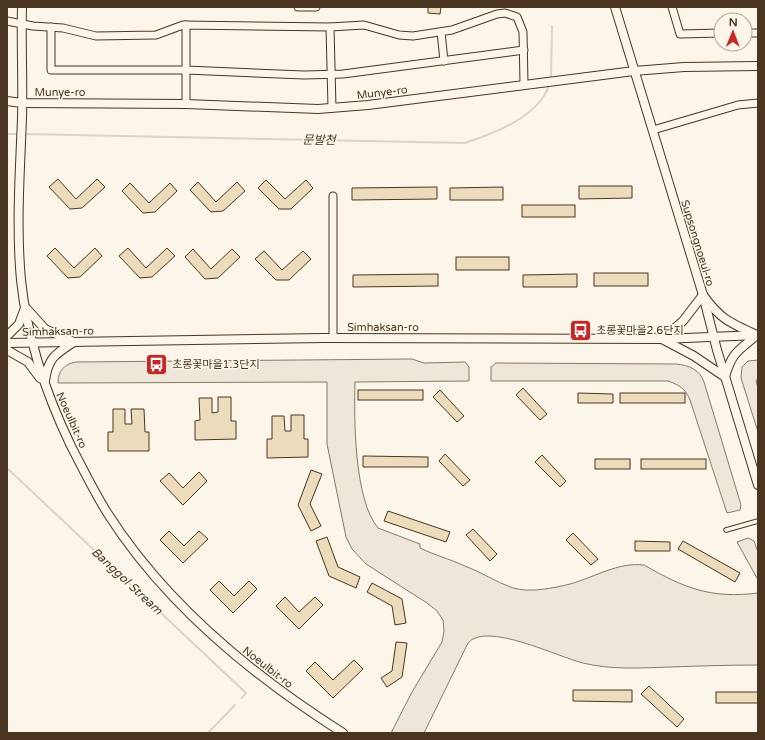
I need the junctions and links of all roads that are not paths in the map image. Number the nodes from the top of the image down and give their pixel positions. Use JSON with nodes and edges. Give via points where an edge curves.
{"nodes":[{"id":1,"x":22,"y":7,"type":"edge"},
{"id":2,"x":298,"y":7,"type":"edge"},
{"id":3,"x":316,"y":7,"type":"edge"},
{"id":4,"x":615,"y":7,"type":"edge"},
{"id":5,"x":672,"y":7,"type":"edge"},
{"id":6,"x":7,"y":21,"type":"edge"},
{"id":7,"x":22,"y":25,"type":"junction"},
{"id":8,"x":186,"y":25,"type":"junction"},
{"id":9,"x":51,"y":27,"type":"junction"},
{"id":10,"x":330,"y":28,"type":"junction"},
{"id":11,"x":441,"y":32,"type":"junction"},
{"id":12,"x":713,"y":34,"type":"edge"},
{"id":13,"x":524,"y":50,"type":"junction"},
{"id":14,"x":444,"y":61,"type":"junction"},
{"id":15,"x":758,"y":66,"type":"edge"},
{"id":16,"x":186,"y":70,"type":"junction"},
{"id":17,"x":634,"y":71,"type":"junction"},
{"id":18,"x":332,"y":75,"type":"junction"},
{"id":19,"x":524,"y":84,"type":"junction"},
{"id":20,"x":7,"y":101,"type":"edge"},
{"id":21,"x":758,"y":103,"type":"edge"},
{"id":22,"x":22,"y":104,"type":"junction"},
{"id":23,"x":186,"y":104,"type":"junction"},
{"id":24,"x":332,"y":108,"type":"junction"},
{"id":25,"x":653,"y":130,"type":"junction"},
{"id":26,"x":333,"y":196,"type":"dead end"},
{"id":27,"x":703,"y":295,"type":"junction"},
{"id":28,"x":25,"y":307,"type":"junction"},
{"id":29,"x":757,"y":335,"type":"edge"},
{"id":30,"x":7,"y":336,"type":"edge"},
{"id":31,"x":713,"y":336,"type":"junction"},
{"id":32,"x":333,"y":338,"type":"junction"},
{"id":33,"x":662,"y":339,"type":"junction"},
{"id":34,"x":33,"y":342,"type":"junction"},
{"id":35,"x":74,"y":342,"type":"junction"},
{"id":36,"x":7,"y":343,"type":"edge"},
{"id":37,"x":7,"y":350,"type":"edge"},
{"id":38,"x":725,"y":377,"type":"junction"},
{"id":39,"x":44,"y":384,"type":"junction"},
{"id":40,"x":758,"y":485,"type":"edge"},
{"id":41,"x":758,"y":520,"type":"edge"},
{"id":42,"x":726,"y":530,"type":"dead end"},
{"id":43,"x":343,"y":733,"type":"edge"}],
"edges":[{"from":1,"to":7,"type":"street","name":"Noeulbit-ro"},
{"from":2,"to":3,"type":"street"},
{"from":4,"to":17,"type":"street","name":"Supsongnoeul-ro"},
{"from":5,"to":12,"type":"street","via":[[680,34]]},
{"from":6,"to":7,"type":"street"},
{"from":7,"to":9,"type":"street"},
{"from":7,"to":22,"type":"street","name":"Noeulbit-ro"},
{"from":8,"to":9,"type":"street","via":[[150,36],[96,36]]},
{"from":8,"to":10,"type":"street"},
{"from":8,"to":16,"type":"street"},
{"from":9,"to":16,"type":"street","via":[[51,70]]},
{"from":10,"to":11,"type":"street","via":[[371,26],[406,36]]},
{"from":10,"to":18,"type":"street"},
{"from":11,"to":13,"type":"street","via":[[489,15],[512,14],[522,26]]},
{"from":11,"to":14,"type":"street"},
{"from":13,"to":14,"type":"street"},
{"from":13,"to":19,"type":"street"},
{"from":14,"to":18,"type":"street"},
{"from":15,"to":17,"type":"street","name":"Munye-ro"},
{"from":16,"to":18,"type":"street"},
{"from":16,"to":23,"type":"street"},
{"from":17,"to":19,"type":"street","name":"Munye-ro"},
{"from":17,"to":25,"type":"street","name":"Supsongnoeul-ro"},
{"from":18,"to":24,"type":"street"},
{"from":19,"to":24,"type":"street","name":"Munye-ro"},
{"from":20,"to":22,"type":"street","name":"Munye-ro"},
{"from":21,"to":25,"type":"street","via":[[738,105]]},
{"from":22,"to":23,"type":"street","name":"Munye-ro"},
{"from":22,"to":28,"type":"street","name":"Noeulbit-ro","via":[[19,232]]},
{"from":23,"to":24,"type":"street","name":"Munye-ro"},
{"from":25,"to":27,"type":"street","name":"Supsongnoeul-ro"},
{"from":26,"to":32,"type":"street"},
{"from":27,"to":29,"type":"street","via":[[715,312],[724,319]]},
{"from":27,"to":31,"type":"street","name":"Supsongnoeul-ro"},
{"from":27,"to":33,"type":"street","via":[[683,322]]},
{"from":28,"to":30,"type":"street","via":[[19,324]]},
{"from":28,"to":34,"type":"street","name":"Noeulbit-ro"},
{"from":28,"to":35,"type":"street","via":[[44,329]]},
{"from":29,"to":31,"type":"street","name":"Simhaksan-ro"},
{"from":29,"to":38,"type":"street","via":[[735,352]]},
{"from":31,"to":33,"type":"street","name":"Simhaksan-ro"},
{"from":31,"to":38,"type":"street","name":"Supsongnoeul-ro"},
{"from":32,"to":33,"type":"street","name":"Simhaksan-ro"},
{"from":32,"to":35,"type":"street","name":"Simhaksan-ro"},
{"from":33,"to":38,"type":"street"},
{"from":34,"to":35,"type":"street","name":"Simhaksan-ro"},
{"from":34,"to":36,"type":"street","name":"Simhaksan-ro"},
{"from":34,"to":39,"type":"street","name":"Noeulbit-ro"},
{"from":35,"to":39,"type":"street","via":[[51,358]]},
{"from":37,"to":39,"type":"street","via":[[28,362]]},
{"from":38,"to":40,"type":"street","name":"Supsongnoeul-ro"},
{"from":39,"to":43,"type":"street","name":"Noeulbit-ro","via":[[55,414],[96,494],[109,516],[150,569],[223,645],[304,709]]},
{"from":41,"to":42,"type":"lane"}]}
